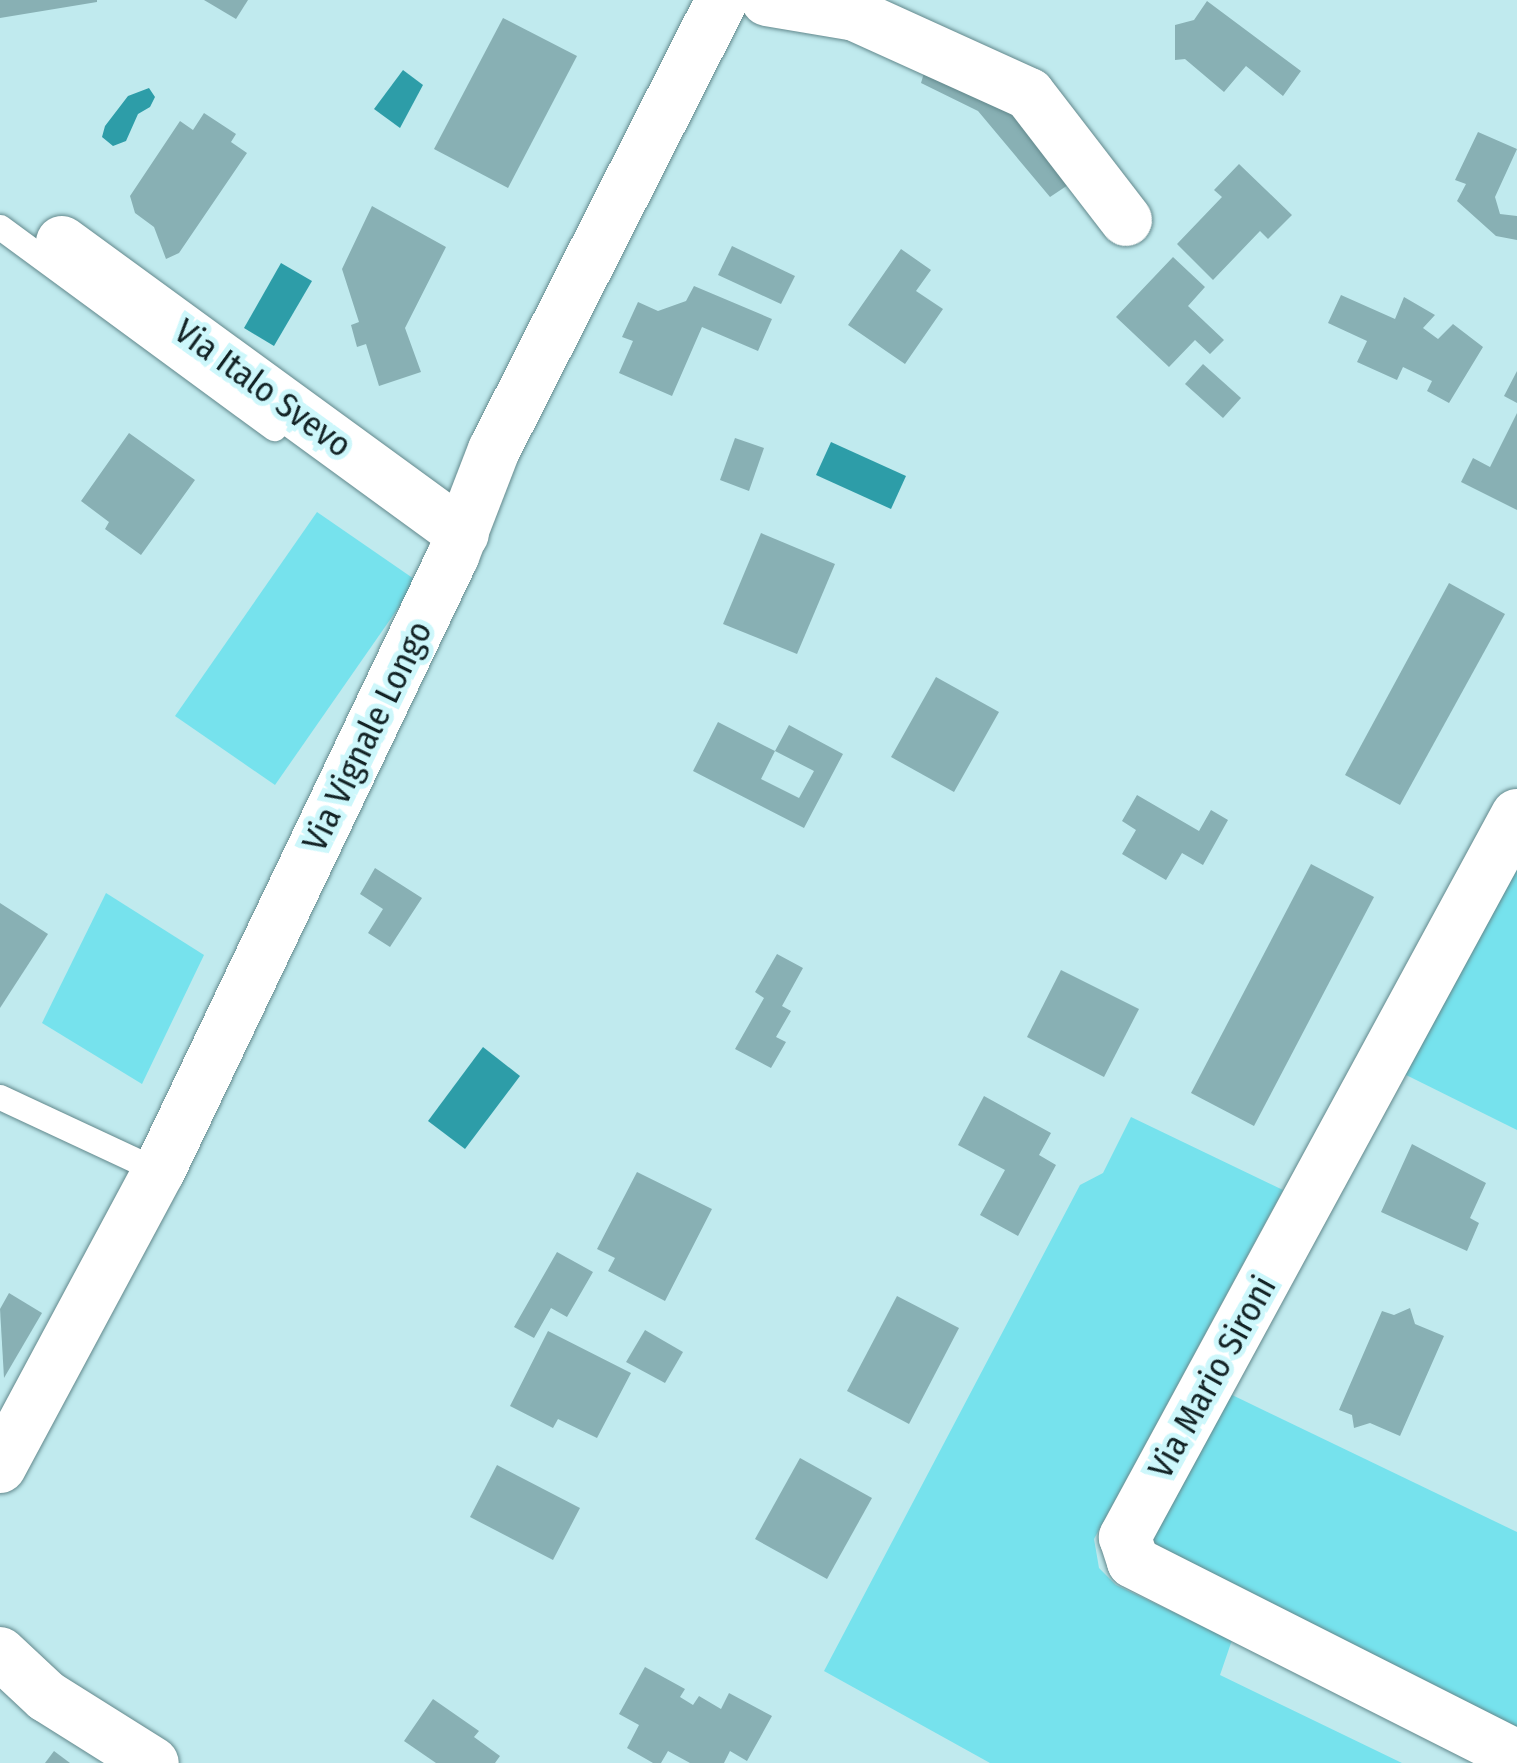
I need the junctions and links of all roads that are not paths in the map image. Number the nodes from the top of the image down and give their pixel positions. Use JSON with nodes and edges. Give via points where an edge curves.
{"nodes":[{"id":1,"x":722,"y":0,"type":"edge"},
{"id":2,"x":768,"y":0,"type":"edge"},
{"id":3,"x":1126,"y":220,"type":"dead end"},
{"id":4,"x":0,"y":227,"type":"edge"},
{"id":5,"x":62,"y":242,"type":"dead end"},
{"id":6,"x":458,"y":545,"type":"junction"},
{"id":7,"x":1517,"y":815,"type":"edge"},
{"id":8,"x":0,"y":1097,"type":"edge"},
{"id":9,"x":159,"y":1171,"type":"junction"},
{"id":10,"x":0,"y":1467,"type":"edge"},
{"id":11,"x":0,"y":1653,"type":"edge"},
{"id":12,"x":1517,"y":1756,"type":"edge"},
{"id":13,"x":153,"y":1763,"type":"edge"}],
"edges":[{"from":1,"to":6,"type":"street","name":"Via Vignale Longo","via":[[494,450]]},
{"from":2,"to":3,"type":"street","via":[[854,15],[1029,94]]},
{"from":4,"to":6,"type":"lane"},
{"from":5,"to":6,"type":"street","name":"Via Italo Svevo"},
{"from":6,"to":9,"type":"street","name":"Via Vignale Longo"},
{"from":7,"to":12,"type":"street","name":"Via Mario Sironi","via":[[1124,1537],[1132,1562]]},
{"from":8,"to":9,"type":"lane"},
{"from":9,"to":10,"type":"street","name":"Via Vignale Longo"},
{"from":11,"to":13,"type":"street","via":[[46,1696]]}]}
